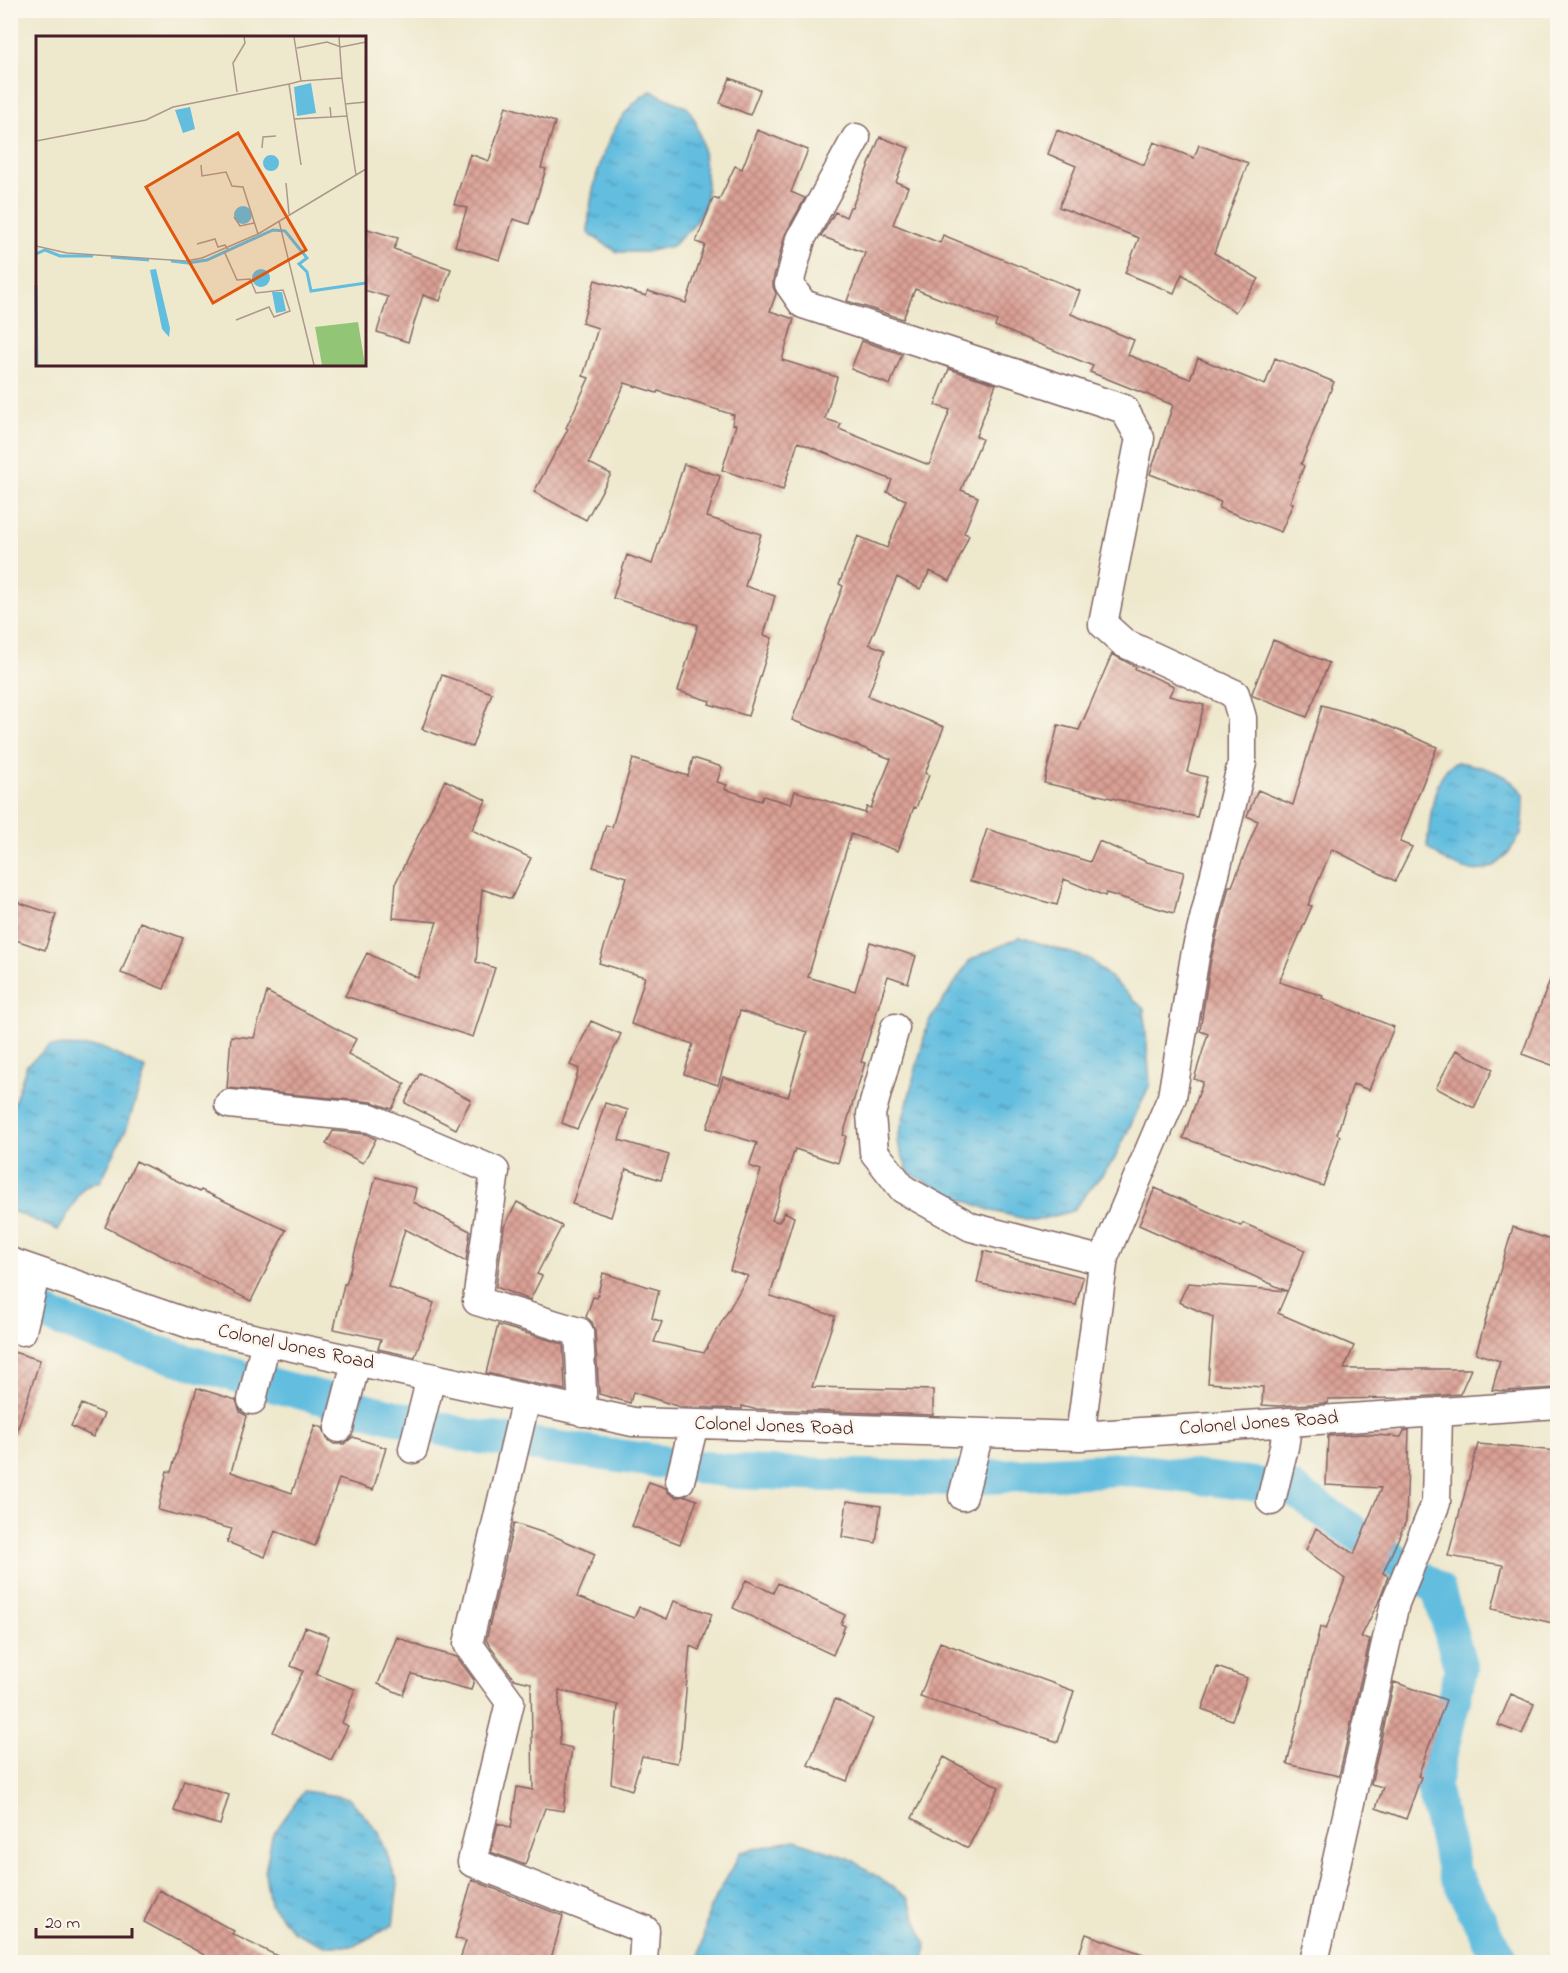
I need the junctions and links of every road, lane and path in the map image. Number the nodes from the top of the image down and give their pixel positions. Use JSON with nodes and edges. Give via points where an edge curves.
{"nodes":[{"id":1,"x":856,"y":138,"type":"dead end"},
{"id":2,"x":895,"y":1028,"type":"dead end"},
{"id":3,"x":229,"y":1104,"type":"dead end"},
{"id":4,"x":1104,"y":1257,"type":"junction"},
{"id":5,"x":27,"y":1270,"type":"edge"},
{"id":6,"x":22,"y":1332,"type":"dead end"},
{"id":7,"x":266,"y":1345,"type":"junction"},
{"id":8,"x":353,"y":1367,"type":"junction"},
{"id":9,"x":428,"y":1386,"type":"junction"},
{"id":10,"x":252,"y":1400,"type":"dead end"},
{"id":11,"x":1557,"y":1404,"type":"edge"},
{"id":12,"x":525,"y":1406,"type":"junction"},
{"id":13,"x":583,"y":1412,"type":"junction"},
{"id":14,"x":1438,"y":1412,"type":"junction"},
{"id":15,"x":694,"y":1426,"type":"junction"},
{"id":16,"x":339,"y":1428,"type":"dead end"},
{"id":17,"x":1286,"y":1434,"type":"junction"},
{"id":18,"x":1080,"y":1436,"type":"junction"},
{"id":19,"x":978,"y":1437,"type":"junction"},
{"id":20,"x":413,"y":1449,"type":"dead end"},
{"id":21,"x":680,"y":1482,"type":"dead end"},
{"id":22,"x":963,"y":1496,"type":"dead end"},
{"id":23,"x":1271,"y":1501,"type":"dead end"},
{"id":24,"x":643,"y":1962,"type":"edge"},
{"id":25,"x":1314,"y":1962,"type":"edge"}],
"edges":[{"from":1,"to":4,"type":"street","via":[[801,239],[789,284],[803,304],[1124,409],[1140,438],[1103,624],[1124,643],[1235,694],[1242,717],[1242,763],[1195,956],[1172,1097]]},
{"from":2,"to":4,"type":"street","via":[[871,1114],[874,1152],[903,1189],[970,1227],[1096,1259]]},
{"from":3,"to":13,"type":"street","via":[[370,1118],[495,1171],[477,1301],[579,1332]]},
{"from":4,"to":18,"type":"street"},
{"from":5,"to":6,"type":"street"},
{"from":5,"to":7,"type":"street","name":"Colonel Jones Road"},
{"from":7,"to":8,"type":"street","name":"Colonel Jones Road"},
{"from":7,"to":10,"type":"street"},
{"from":8,"to":9,"type":"street","name":"Colonel Jones Road"},
{"from":8,"to":16,"type":"street"},
{"from":9,"to":12,"type":"street","name":"Colonel Jones Road"},
{"from":9,"to":20,"type":"street"},
{"from":11,"to":14,"type":"street","name":"Colonel Jones Road"},
{"from":12,"to":13,"type":"street","name":"Colonel Jones Road"},
{"from":12,"to":24,"type":"street","via":[[468,1644],[510,1702],[472,1862],[645,1930]]},
{"from":13,"to":15,"type":"street","name":"Colonel Jones Road","via":[[633,1422]]},
{"from":14,"to":17,"type":"street","name":"Colonel Jones Road"},
{"from":14,"to":25,"type":"street","via":[[1436,1503],[1395,1603]]},
{"from":15,"to":19,"type":"street","name":"Colonel Jones Road"},
{"from":15,"to":21,"type":"street"},
{"from":17,"to":18,"type":"street","name":"Colonel Jones Road"},
{"from":17,"to":23,"type":"street"},
{"from":18,"to":19,"type":"street","name":"Colonel Jones Road"},
{"from":19,"to":22,"type":"street"}]}
